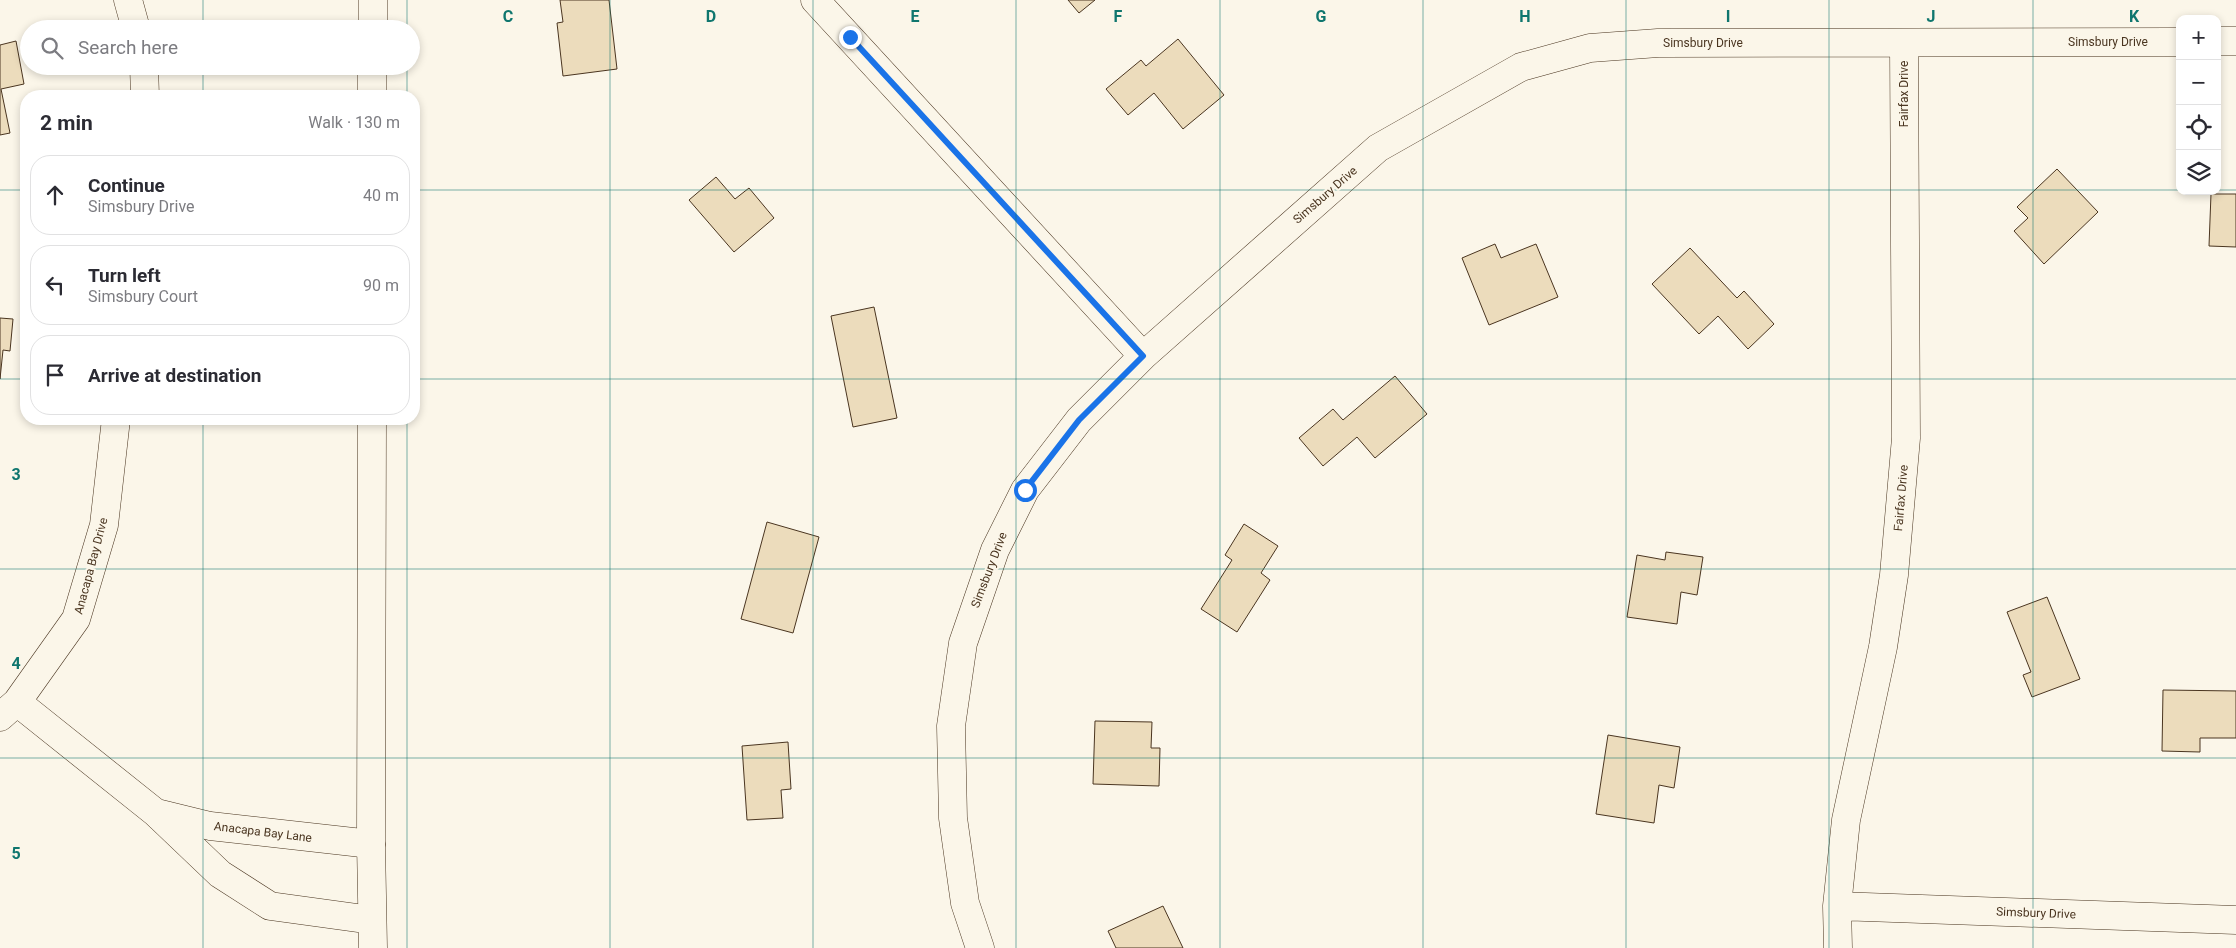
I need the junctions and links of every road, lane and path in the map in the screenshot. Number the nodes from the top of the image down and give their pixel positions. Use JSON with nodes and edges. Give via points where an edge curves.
{"nodes":[{"id":1,"x":128,"y":0,"type":"edge"},
{"id":2,"x":373,"y":0,"type":"edge"},
{"id":3,"x":816,"y":0,"type":"edge"},
{"id":4,"x":134,"y":20,"type":"edge"},
{"id":5,"x":372,"y":20,"type":"edge"},
{"id":6,"x":2221,"y":41,"type":"edge"},
{"id":7,"x":2236,"y":41,"type":"edge"},
{"id":8,"x":2176,"y":42,"type":"edge"},
{"id":9,"x":1904,"y":44,"type":"junction"},
{"id":10,"x":144,"y":75,"type":"edge"},
{"id":11,"x":372,"y":75,"type":"edge"},
{"id":12,"x":145,"y":90,"type":"edge"},
{"id":13,"x":372,"y":90,"type":"edge"},
{"id":14,"x":1143,"y":356,"type":"junction"},
{"id":15,"x":115,"y":425,"type":"edge"},
{"id":16,"x":372,"y":425,"type":"edge"},
{"id":17,"x":9,"y":710,"type":"edge"},
{"id":18,"x":156,"y":813,"type":"junction"},
{"id":19,"x":370,"y":844,"type":"junction"},
{"id":20,"x":1837,"y":906,"type":"junction"},
{"id":21,"x":372,"y":920,"type":"junction"},
{"id":22,"x":2236,"y":920,"type":"edge"},
{"id":23,"x":373,"y":948,"type":"edge"},
{"id":24,"x":980,"y":948,"type":"edge"},
{"id":25,"x":1838,"y":948,"type":"edge"}],
"edges":[{"from":1,"to":4,"type":"street"},
{"from":2,"to":5,"type":"street"},
{"from":3,"to":14,"type":"street"},
{"from":6,"to":7,"type":"street"},
{"from":8,"to":9,"type":"street","name":"Simsbury Drive"},
{"from":9,"to":14,"type":"street","name":"Simsbury Drive","via":[[1658,43],[1590,48],[1520,67],[1378,148]]},
{"from":9,"to":20,"type":"street","name":"Fairfax Drive","via":[[1906,438],[1885,638],[1846,820]]},
{"from":10,"to":12,"type":"street"},
{"from":11,"to":13,"type":"street"},
{"from":14,"to":24,"type":"street","name":"Simsbury Drive","via":[[1079,420],[1025,490],[995,550],[963,643],[951,726],[953,818],[965,903]]},
{"from":15,"to":17,"type":"street","name":"Anacapa Bay Drive","via":[[104,525],[76,619]]},
{"from":16,"to":19,"type":"street"},
{"from":17,"to":18,"type":"street","name":"Anacapa Bay Lane"},
{"from":18,"to":19,"type":"street","name":"Anacapa Bay Lane","via":[[210,826]]},
{"from":18,"to":21,"type":"street","name":"Anacapa Bay Lane","via":[[220,874],[270,906]]},
{"from":19,"to":21,"type":"street"},
{"from":20,"to":22,"type":"street","name":"Simsbury Drive"},
{"from":20,"to":25,"type":"street","name":"Fairfax Drive"},
{"from":21,"to":23,"type":"street"}]}
